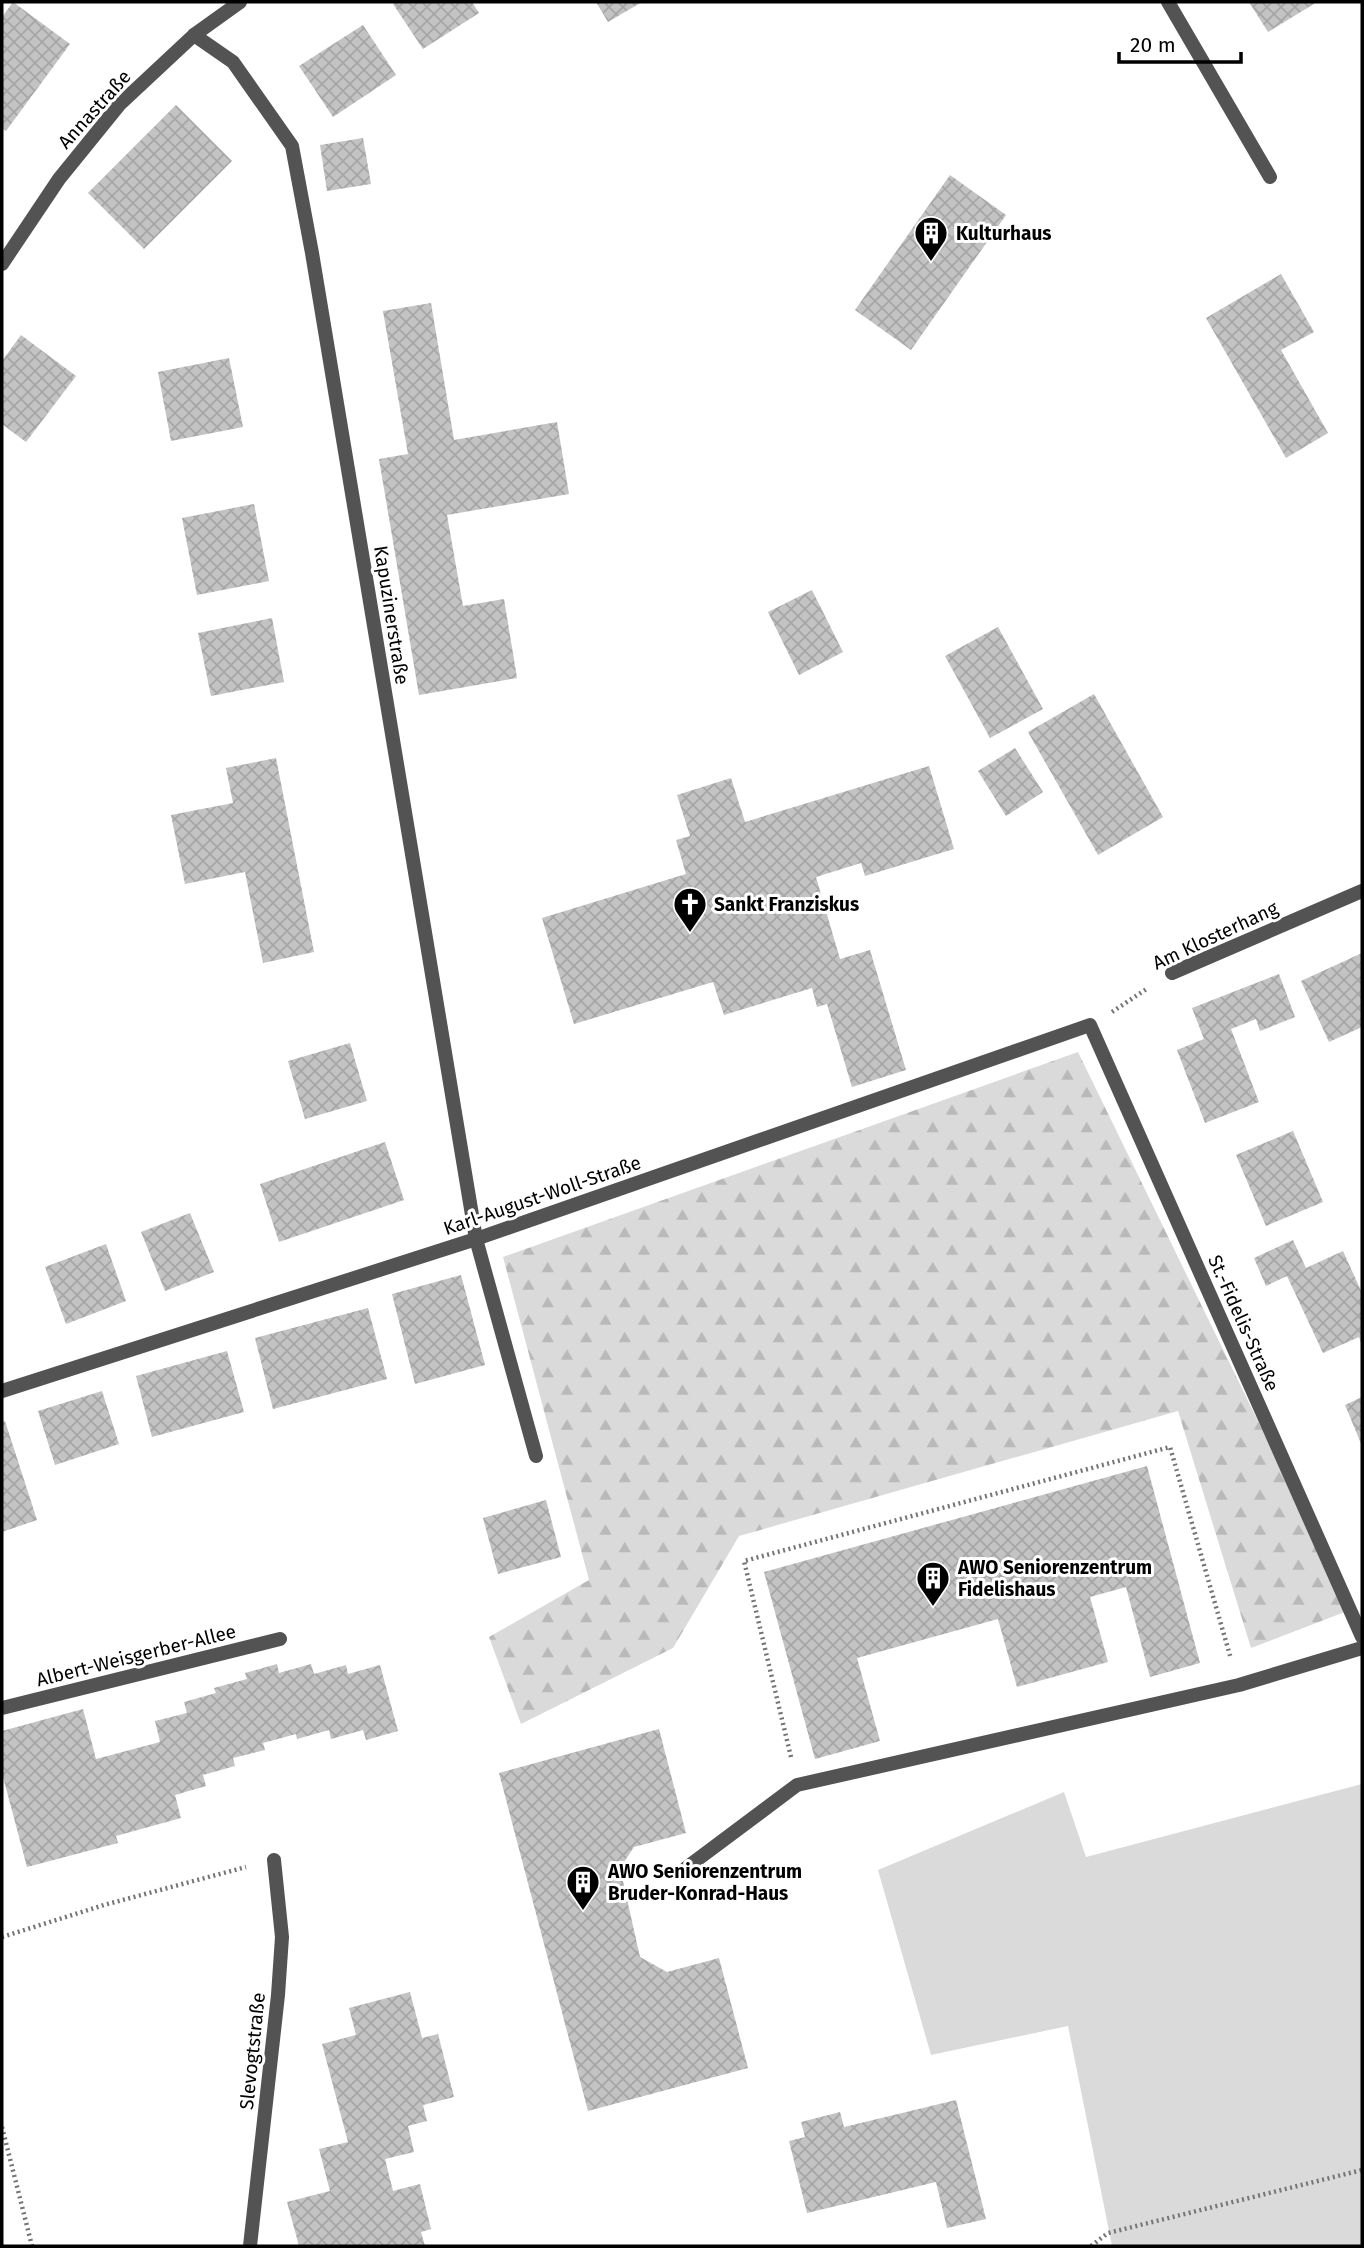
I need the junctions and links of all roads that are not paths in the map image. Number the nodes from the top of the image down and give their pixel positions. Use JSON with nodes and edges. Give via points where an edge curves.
{"nodes":[{"id":1,"x":240,"y":2,"type":"edge"},
{"id":2,"x":1168,"y":2,"type":"edge"},
{"id":3,"x":194,"y":34,"type":"junction"},
{"id":4,"x":1270,"y":177,"type":"dead end"},
{"id":5,"x":2,"y":264,"type":"edge"},
{"id":6,"x":1362,"y":891,"type":"edge"},
{"id":7,"x":1172,"y":973,"type":"road end"},
{"id":8,"x":1090,"y":1025,"type":"joint"},
{"id":9,"x":476,"y":1239,"type":"junction"},
{"id":10,"x":2,"y":1391,"type":"edge"},
{"id":11,"x":536,"y":1456,"type":"dead end"},
{"id":12,"x":1362,"y":1637,"type":"edge"},
{"id":13,"x":280,"y":1639,"type":"dead end"},
{"id":14,"x":1362,"y":1648,"type":"edge"},
{"id":15,"x":2,"y":1708,"type":"edge"},
{"id":16,"x":274,"y":1860,"type":"road end"},
{"id":17,"x":686,"y":1868,"type":"dead end"},
{"id":18,"x":250,"y":2246,"type":"edge"}],
"edges":[{"from":1,"to":3,"type":"street","name":"Annastraße"},
{"from":2,"to":4,"type":"street"},
{"from":3,"to":5,"type":"street","name":"Annastraße","via":[[119,105],[59,179]]},
{"from":3,"to":9,"type":"street","name":"Kapuzinerstraße","via":[[233,62],[292,145]]},
{"from":6,"to":7,"type":"street","name":"Am Klosterhang"},
{"from":8,"to":9,"type":"street","name":"Karl-August-Woll-Straße"},
{"from":8,"to":12,"type":"street","name":"St.-Fidelis-Straße"},
{"from":9,"to":10,"type":"street","name":"Karl-August-Woll-Straße"},
{"from":9,"to":11,"type":"street","name":"Kapuzinerstraße"},
{"from":13,"to":15,"type":"street","name":"Albert-Weisgerber-Allee"},
{"from":14,"to":17,"type":"street","via":[[1239,1685],[797,1785]]},
{"from":16,"to":18,"type":"street","name":"Slevogtstraße","via":[[282,1937]]}]}
